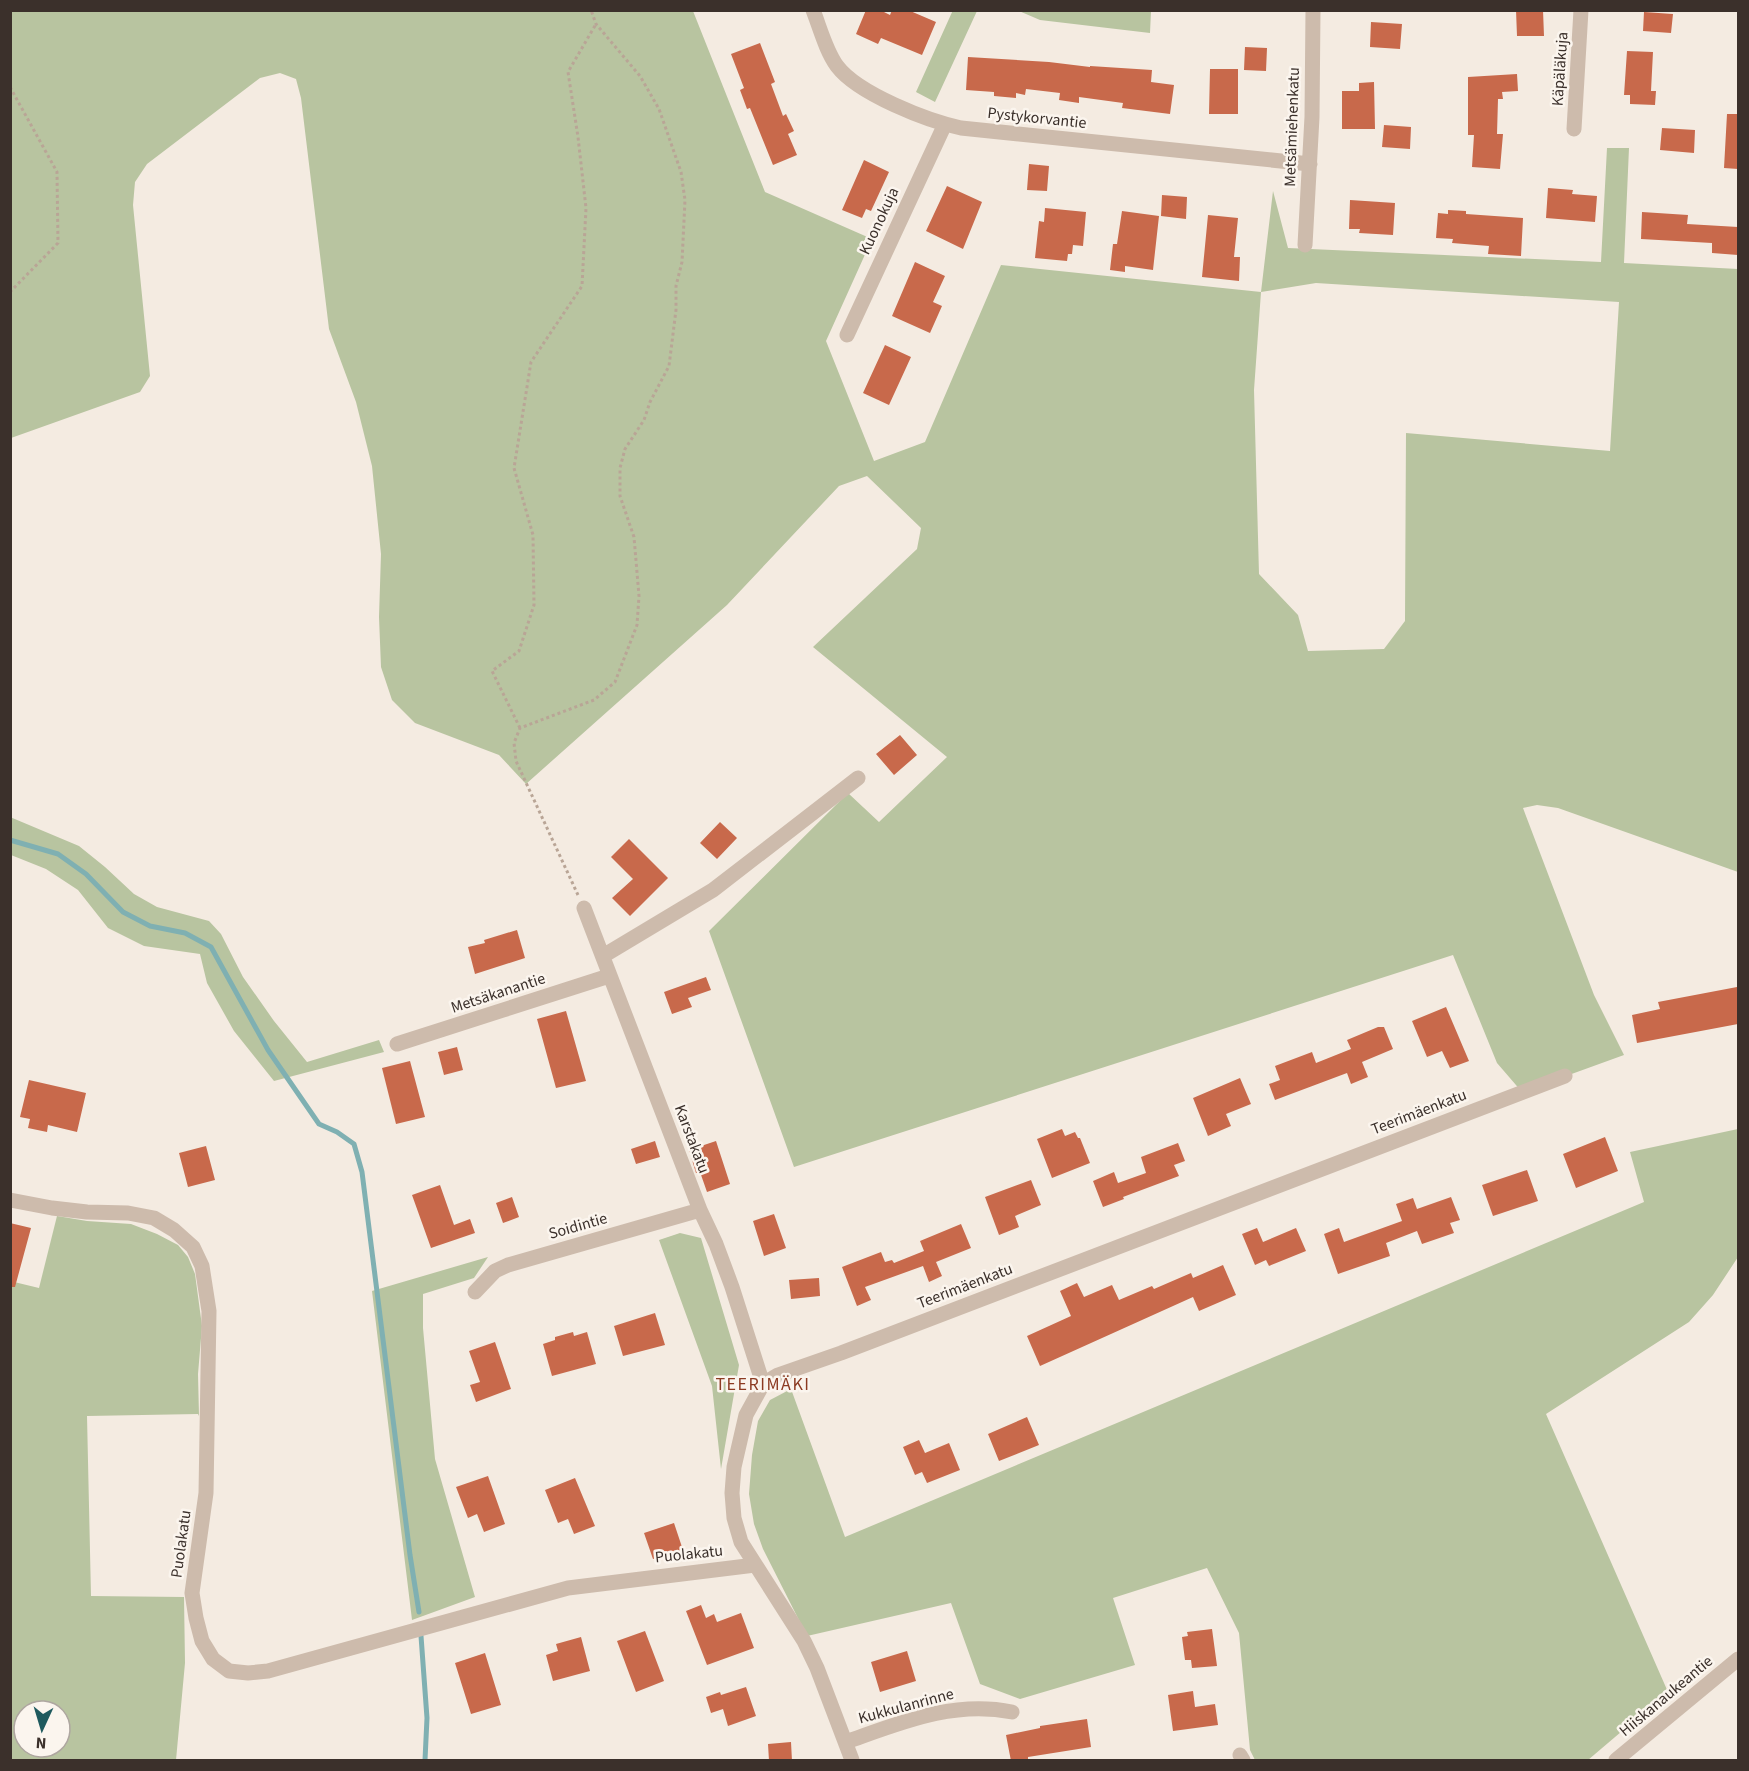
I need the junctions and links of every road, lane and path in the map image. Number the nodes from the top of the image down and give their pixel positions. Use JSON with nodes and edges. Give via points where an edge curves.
{"nodes":[{"id":1,"x":591,"y":10,"type":"edge"},
{"id":2,"x":813,"y":10,"type":"edge"},
{"id":3,"x":1313,"y":10,"type":"edge"},
{"id":4,"x":1581,"y":10,"type":"edge"},
{"id":5,"x":596,"y":24,"type":"junction"},
{"id":6,"x":10,"y":87,"type":"edge"},
{"id":7,"x":945,"y":124,"type":"junction"},
{"id":8,"x":1574,"y":129,"type":"dead end"},
{"id":9,"x":1310,"y":164,"type":"junction"},
{"id":10,"x":1305,"y":245,"type":"dead end"},
{"id":11,"x":10,"y":291,"type":"edge"},
{"id":12,"x":847,"y":335,"type":"dead end"},
{"id":13,"x":520,"y":729,"type":"junction"},
{"id":14,"x":858,"y":778,"type":"dead end"},
{"id":15,"x":584,"y":908,"type":"joint"},
{"id":16,"x":603,"y":956,"type":"junction"},
{"id":17,"x":609,"y":976,"type":"junction"},
{"id":18,"x":397,"y":1044,"type":"dead end"},
{"id":19,"x":1565,"y":1076,"type":"dead end"},
{"id":20,"x":10,"y":1200,"type":"edge"},
{"id":21,"x":700,"y":1210,"type":"junction"},
{"id":22,"x":475,"y":1292,"type":"dead end"},
{"id":23,"x":763,"y":1384,"type":"junction"},
{"id":24,"x":755,"y":1565,"type":"junction"},
{"id":25,"x":1738,"y":1659,"type":"edge"},
{"id":26,"x":1012,"y":1712,"type":"dead end"},
{"id":27,"x":846,"y":1742,"type":"junction"},
{"id":28,"x":852,"y":1761,"type":"edge"},
{"id":29,"x":1616,"y":1761,"type":"edge"}],
"edges":[{"from":1,"to":5,"type":"path"},
{"from":2,"to":7,"type":"street","name":"Pystykorvantie","via":[[836,65],[846,76],[873,94]]},
{"from":3,"to":9,"type":"street","name":"Metsämiehenkatu"},
{"from":4,"to":8,"type":"street","name":"Käpäläkuja"},
{"from":5,"to":13,"type":"path","via":[[568,72],[586,208],[582,286],[531,362],[514,468],[533,535],[534,605],[519,651],[492,670]]},
{"from":5,"to":13,"type":"path","via":[[640,76],[659,109],[681,172],[685,200],[682,262],[669,366],[644,420],[625,449],[620,468],[620,496],[634,537],[637,625],[615,682],[594,700]]},
{"from":6,"to":11,"type":"path","via":[[57,172],[58,243]]},
{"from":7,"to":9,"type":"street","name":"Pystykorvantie"},
{"from":7,"to":12,"type":"street","name":"Kuonokuja"},
{"from":9,"to":10,"type":"street","name":"Metsämiehenkatu"},
{"from":13,"to":15,"type":"path","via":[[514,743],[516,761]]},
{"from":14,"to":16,"type":"street","via":[[713,890]]},
{"from":15,"to":16,"type":"street","name":"Karstakatu"},
{"from":16,"to":17,"type":"street","name":"Karstakatu"},
{"from":17,"to":18,"type":"street","name":"Metsäkanantie"},
{"from":17,"to":21,"type":"street","name":"Karstakatu"},
{"from":19,"to":23,"type":"street","name":"Teerimäenkatu","via":[[778,1375]]},
{"from":20,"to":24,"type":"street","name":"Puolakatu","via":[[154,1218],[193,1247],[202,1266],[209,1311],[206,1493],[192,1593],[202,1641],[213,1659],[229,1671],[268,1671],[568,1588]]},
{"from":21,"to":22,"type":"street","name":"Soidintie","via":[[508,1265],[495,1271]]},
{"from":21,"to":23,"type":"street","name":"Karstakatu","via":[[732,1287]]},
{"from":23,"to":24,"type":"street","via":[[746,1415],[732,1493],[741,1542]]},
{"from":24,"to":27,"type":"street","via":[[804,1641]]},
{"from":25,"to":29,"type":"street","name":"Hiiskanaukeantie"},
{"from":26,"to":27,"type":"street","name":"Kukkulanrinne","via":[[975,1707],[940,1712]]},
{"from":27,"to":28,"type":"street"}]}
